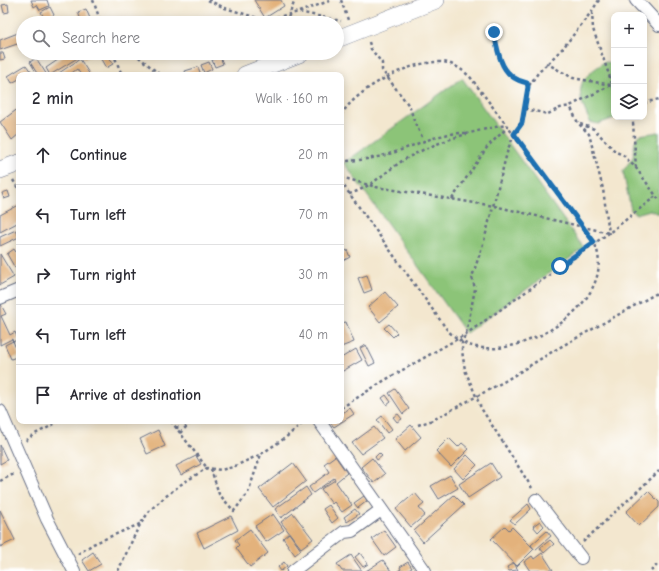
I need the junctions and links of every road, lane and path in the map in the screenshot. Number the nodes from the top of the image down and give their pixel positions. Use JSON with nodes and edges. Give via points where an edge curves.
{"nodes":[{"id":1,"x":93,"y":0,"type":"edge"},
{"id":2,"x":208,"y":0,"type":"edge"},
{"id":3,"x":295,"y":0,"type":"edge"},
{"id":4,"x":332,"y":0,"type":"edge"},
{"id":5,"x":341,"y":0,"type":"edge"},
{"id":6,"x":436,"y":0,"type":"edge"},
{"id":7,"x":599,"y":0,"type":"edge"},
{"id":8,"x":636,"y":0,"type":"edge"},
{"id":9,"x":299,"y":12,"type":"junction"},
{"id":10,"x":592,"y":12,"type":"junction"},
{"id":11,"x":289,"y":15,"type":"junction"},
{"id":12,"x":99,"y":16,"type":"edge"},
{"id":13,"x":251,"y":16,"type":"edge"},
{"id":14,"x":284,"y":16,"type":"edge"},
{"id":15,"x":317,"y":16,"type":"edge"},
{"id":16,"x":344,"y":22,"type":"edge"},
{"id":17,"x":659,"y":25,"type":"edge"},
{"id":18,"x":362,"y":29,"type":"junction"},
{"id":19,"x":494,"y":32,"type":"dead end"},
{"id":20,"x":344,"y":36,"type":"edge"},
{"id":21,"x":116,"y":60,"type":"edge"},
{"id":22,"x":142,"y":60,"type":"edge"},
{"id":23,"x":283,"y":60,"type":"edge"},
{"id":24,"x":546,"y":63,"type":"junction"},
{"id":25,"x":121,"y":72,"type":"edge"},
{"id":26,"x":157,"y":72,"type":"edge"},
{"id":27,"x":252,"y":72,"type":"edge"},
{"id":28,"x":387,"y":78,"type":"junction"},
{"id":29,"x":612,"y":84,"type":"edge"},
{"id":30,"x":528,"y":87,"type":"junction"},
{"id":31,"x":611,"y":87,"type":"edge"},
{"id":32,"x":611,"y":88,"type":"edge"},
{"id":33,"x":659,"y":99,"type":"edge"},
{"id":34,"x":647,"y":102,"type":"edge"},
{"id":35,"x":570,"y":106,"type":"junction"},
{"id":36,"x":525,"y":109,"type":"junction"},
{"id":37,"x":344,"y":111,"type":"edge"},
{"id":38,"x":632,"y":120,"type":"edge"},
{"id":39,"x":578,"y":123,"type":"junction"},
{"id":40,"x":507,"y":126,"type":"junction"},
{"id":41,"x":468,"y":134,"type":"junction"},
{"id":42,"x":514,"y":134,"type":"junction"},
{"id":43,"x":424,"y":141,"type":"junction"},
{"id":44,"x":344,"y":161,"type":"edge"},
{"id":45,"x":16,"y":164,"type":"edge"},
{"id":46,"x":636,"y":168,"type":"junction"},
{"id":47,"x":0,"y":170,"type":"edge"},
{"id":48,"x":344,"y":178,"type":"edge"},
{"id":49,"x":367,"y":185,"type":"junction"},
{"id":50,"x":344,"y":186,"type":"edge"},
{"id":51,"x":349,"y":194,"type":"junction"},
{"id":52,"x":656,"y":196,"type":"junction"},
{"id":53,"x":452,"y":199,"type":"junction"},
{"id":54,"x":659,"y":200,"type":"edge"},
{"id":55,"x":494,"y":206,"type":"junction"},
{"id":56,"x":583,"y":227,"type":"junction"},
{"id":57,"x":609,"y":233,"type":"junction"},
{"id":58,"x":594,"y":242,"type":"junction"},
{"id":59,"x":16,"y":291,"type":"edge"},
{"id":60,"x":659,"y":292,"type":"edge"},
{"id":61,"x":0,"y":298,"type":"edge"},
{"id":62,"x":466,"y":334,"type":"junction"},
{"id":63,"x":456,"y":339,"type":"junction"},
{"id":64,"x":462,"y":342,"type":"junction"},
{"id":65,"x":476,"y":396,"type":"junction"},
{"id":66,"x":344,"y":406,"type":"edge"},
{"id":67,"x":0,"y":411,"type":"edge"},
{"id":68,"x":54,"y":424,"type":"edge"},
{"id":69,"x":173,"y":424,"type":"edge"},
{"id":70,"x":178,"y":424,"type":"edge"},
{"id":71,"x":189,"y":424,"type":"edge"},
{"id":72,"x":301,"y":424,"type":"edge"},
{"id":73,"x":321,"y":424,"type":"edge"},
{"id":74,"x":418,"y":425,"type":"dead end"},
{"id":75,"x":177,"y":430,"type":"junction"},
{"id":76,"x":180,"y":433,"type":"junction"},
{"id":77,"x":18,"y":451,"type":"junction"},
{"id":78,"x":261,"y":454,"type":"junction"},
{"id":79,"x":207,"y":468,"type":"junction"},
{"id":80,"x":211,"y":469,"type":"junction"},
{"id":81,"x":659,"y":470,"type":"edge"},
{"id":82,"x":536,"y":500,"type":"joint"},
{"id":83,"x":381,"y":510,"type":"junction"},
{"id":84,"x":142,"y":523,"type":"junction"},
{"id":85,"x":578,"y":554,"type":"joint"},
{"id":86,"x":68,"y":560,"type":"junction"},
{"id":87,"x":659,"y":563,"type":"edge"},
{"id":88,"x":74,"y":571,"type":"edge"},
{"id":89,"x":118,"y":571,"type":"edge"},
{"id":90,"x":293,"y":571,"type":"edge"},
{"id":91,"x":424,"y":571,"type":"edge"},
{"id":92,"x":651,"y":571,"type":"edge"}],
"edges":[{"from":1,"to":12,"type":"path"},
{"from":2,"to":13,"type":"path"},
{"from":3,"to":11,"type":"path"},
{"from":4,"to":9,"type":"path"},
{"from":5,"to":16,"type":"path","via":[[348,23]]},
{"from":6,"to":18,"type":"street"},
{"from":7,"to":10,"type":"path"},
{"from":8,"to":17,"type":"street"},
{"from":9,"to":11,"type":"path"},
{"from":9,"to":15,"type":"path"},
{"from":10,"to":24,"type":"path","via":[[563,48]]},
{"from":10,"to":29,"type":"path","via":[[593,29]]},
{"from":11,"to":14,"type":"path"},
{"from":18,"to":20,"type":"street"},
{"from":18,"to":28,"type":"path","via":[[371,49],[382,63],[382,70]]},
{"from":19,"to":30,"type":"path","via":[[502,66],[519,81],[527,83]]},
{"from":21,"to":25,"type":"path"},
{"from":22,"to":26,"type":"path"},
{"from":23,"to":27,"type":"street"},
{"from":24,"to":30,"type":"path"},
{"from":24,"to":31,"type":"path","via":[[573,78]]},
{"from":28,"to":37,"type":"path","via":[[352,100]]},
{"from":28,"to":40,"type":"path","via":[[421,65],[434,62],[448,63],[461,69],[471,78]]},
{"from":28,"to":43,"type":"path","via":[[410,107],[414,122]]},
{"from":30,"to":36,"type":"path"},
{"from":32,"to":35,"type":"path"},
{"from":33,"to":34,"type":"path"},
{"from":35,"to":36,"type":"path","via":[[548,114]]},
{"from":35,"to":39,"type":"path"},
{"from":36,"to":42,"type":"path","via":[[522,123]]},
{"from":38,"to":46,"type":"path"},
{"from":39,"to":46,"type":"path","via":[[594,129]]},
{"from":39,"to":57,"type":"path","via":[[589,134],[603,189]]},
{"from":40,"to":41,"type":"path"},
{"from":40,"to":42,"type":"path"},
{"from":40,"to":53,"type":"path","via":[[488,146]]},
{"from":41,"to":43,"type":"path","via":[[456,133]]},
{"from":41,"to":49,"type":"path","via":[[436,144],[406,158]]},
{"from":42,"to":55,"type":"path"},
{"from":42,"to":56,"type":"path"},
{"from":43,"to":44,"type":"path","via":[[375,158]]},
{"from":45,"to":47,"type":"street"},
{"from":46,"to":52,"type":"path"},
{"from":48,"to":49,"type":"path"},
{"from":49,"to":51,"type":"path"},
{"from":49,"to":53,"type":"path"},
{"from":50,"to":51,"type":"path"},
{"from":51,"to":63,"type":"path"},
{"from":52,"to":54,"type":"path"},
{"from":52,"to":57,"type":"path"},
{"from":53,"to":55,"type":"path"},
{"from":55,"to":56,"type":"path"},
{"from":55,"to":62,"type":"path","via":[[472,277],[475,289]]},
{"from":56,"to":57,"type":"path"},
{"from":56,"to":58,"type":"path"},
{"from":57,"to":58,"type":"path"},
{"from":58,"to":62,"type":"path"},
{"from":58,"to":64,"type":"path","via":[[598,249],[600,266],[595,284],[579,306],[555,328],[526,343],[509,347],[476,347]]},
{"from":59,"to":61,"type":"street"},
{"from":60,"to":65,"type":"path"},
{"from":62,"to":63,"type":"path"},
{"from":62,"to":64,"type":"path"},
{"from":63,"to":64,"type":"path"},
{"from":63,"to":66,"type":"path"},
{"from":64,"to":65,"type":"path","via":[[465,370]]},
{"from":65,"to":74,"type":"path","via":[[433,420]]},
{"from":65,"to":82,"type":"path","via":[[490,424],[536,494]]},
{"from":67,"to":77,"type":"street"},
{"from":68,"to":77,"type":"path","via":[[29,437]]},
{"from":69,"to":75,"type":"path"},
{"from":70,"to":75,"type":"path"},
{"from":71,"to":76,"type":"path"},
{"from":72,"to":78,"type":"path"},
{"from":73,"to":83,"type":"street"},
{"from":75,"to":76,"type":"path"},
{"from":76,"to":79,"type":"path"},
{"from":77,"to":86,"type":"street"},
{"from":78,"to":80,"type":"path","via":[[233,467]]},
{"from":78,"to":80,"type":"path","via":[[248,493],[234,511],[219,494]]},
{"from":79,"to":80,"type":"path"},
{"from":79,"to":84,"type":"path","via":[[165,497],[150,510]]},
{"from":81,"to":85,"type":"path"},
{"from":82,"to":85,"type":"street"},
{"from":83,"to":90,"type":"street","via":[[352,531],[344,532]]},
{"from":83,"to":91,"type":"street"},
{"from":84,"to":86,"type":"path","via":[[93,544]]},
{"from":84,"to":89,"type":"path"},
{"from":86,"to":88,"type":"street"},
{"from":87,"to":92,"type":"path"}]}
